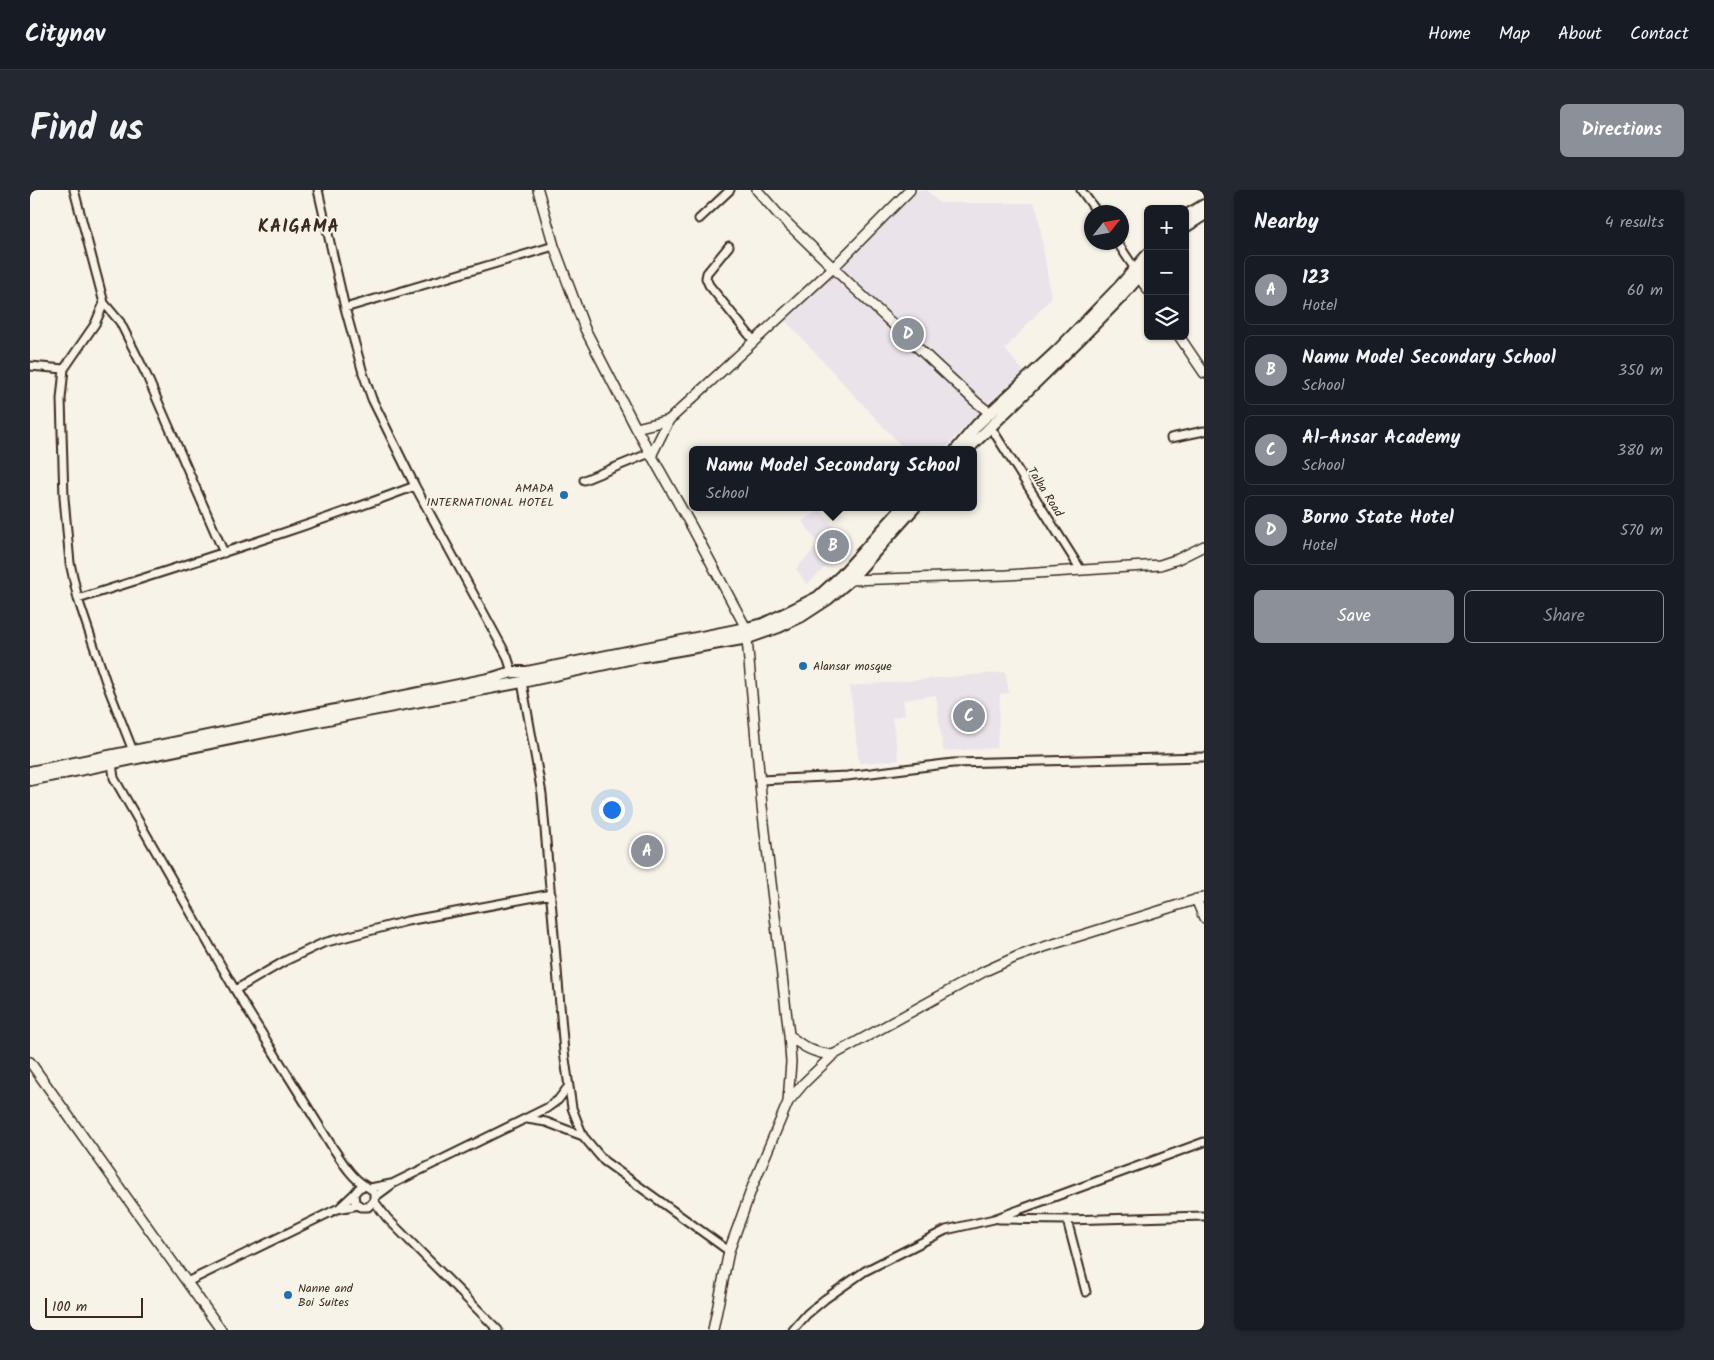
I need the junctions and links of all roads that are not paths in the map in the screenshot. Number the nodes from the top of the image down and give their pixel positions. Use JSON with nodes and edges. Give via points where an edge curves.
{"nodes":[{"id":1,"x":74,"y":190,"type":"edge"},
{"id":2,"x":318,"y":190,"type":"edge"},
{"id":3,"x":538,"y":190,"type":"edge"},
{"id":4,"x":730,"y":190,"type":"edge"},
{"id":5,"x":757,"y":190,"type":"edge"},
{"id":6,"x":910,"y":190,"type":"edge"},
{"id":7,"x":1081,"y":190,"type":"edge"},
{"id":8,"x":1091,"y":205,"type":"edge"},
{"id":9,"x":1204,"y":205,"type":"edge"},
{"id":10,"x":1189,"y":214,"type":"edge"},
{"id":11,"x":1204,"y":215,"type":"edge"},
{"id":12,"x":699,"y":219,"type":"dead end"},
{"id":13,"x":1189,"y":224,"type":"edge"},
{"id":14,"x":554,"y":246,"type":"junction"},
{"id":15,"x":729,"y":246,"type":"dead end"},
{"id":16,"x":1122,"y":250,"type":"edge"},
{"id":17,"x":1144,"y":261,"type":"edge"},
{"id":18,"x":834,"y":267,"type":"junction"},
{"id":19,"x":1144,"y":269,"type":"edge"},
{"id":20,"x":1137,"y":273,"type":"junction"},
{"id":21,"x":1144,"y":284,"type":"edge"},
{"id":22,"x":104,"y":303,"type":"junction"},
{"id":23,"x":345,"y":308,"type":"junction"},
{"id":24,"x":1182,"y":340,"type":"edge"},
{"id":25,"x":754,"y":341,"type":"junction"},
{"id":26,"x":30,"y":366,"type":"edge"},
{"id":27,"x":64,"y":369,"type":"junction"},
{"id":28,"x":1204,"y":373,"type":"edge"},
{"id":29,"x":990,"y":413,"type":"junction"},
{"id":30,"x":669,"y":420,"type":"junction"},
{"id":31,"x":990,"y":426,"type":"junction"},
{"id":32,"x":636,"y":428,"type":"junction"},
{"id":33,"x":1204,"y":431,"type":"edge"},
{"id":34,"x":1171,"y":438,"type":"dead end"},
{"id":35,"x":959,"y":446,"type":"edge"},
{"id":36,"x":971,"y":446,"type":"edge"},
{"id":37,"x":650,"y":454,"type":"junction"},
{"id":38,"x":584,"y":480,"type":"dead end"},
{"id":39,"x":415,"y":486,"type":"junction"},
{"id":40,"x":900,"y":511,"type":"edge"},
{"id":41,"x":911,"y":511,"type":"edge"},
{"id":42,"x":1204,"y":546,"type":"edge"},
{"id":43,"x":224,"y":553,"type":"junction"},
{"id":44,"x":1081,"y":570,"type":"junction"},
{"id":45,"x":850,"y":580,"type":"junction"},
{"id":46,"x":78,"y":598,"type":"junction"},
{"id":47,"x":747,"y":633,"type":"junction"},
{"id":48,"x":512,"y":672,"type":"junction"},
{"id":49,"x":522,"y":682,"type":"junction"},
{"id":50,"x":133,"y":751,"type":"junction"},
{"id":51,"x":1204,"y":757,"type":"edge"},
{"id":52,"x":112,"y":762,"type":"junction"},
{"id":53,"x":30,"y":772,"type":"edge"},
{"id":54,"x":30,"y":780,"type":"edge"},
{"id":55,"x":760,"y":780,"type":"junction"},
{"id":56,"x":551,"y":894,"type":"junction"},
{"id":57,"x":1200,"y":898,"type":"edge"},
{"id":58,"x":1204,"y":918,"type":"edge"},
{"id":59,"x":235,"y":990,"type":"junction"},
{"id":60,"x":789,"y":1035,"type":"junction"},
{"id":61,"x":833,"y":1055,"type":"junction"},
{"id":62,"x":30,"y":1062,"type":"edge"},
{"id":63,"x":568,"y":1087,"type":"junction"},
{"id":64,"x":788,"y":1102,"type":"junction"},
{"id":65,"x":526,"y":1119,"type":"junction"},
{"id":66,"x":583,"y":1136,"type":"junction"},
{"id":67,"x":1204,"y":1142,"type":"edge"},
{"id":68,"x":349,"y":1171,"type":"junction"},
{"id":69,"x":394,"y":1183,"type":"junction"},
{"id":70,"x":367,"y":1187,"type":"junction"},
{"id":71,"x":356,"y":1192,"type":"junction"},
{"id":72,"x":375,"y":1199,"type":"junction"},
{"id":73,"x":359,"y":1205,"type":"junction"},
{"id":74,"x":368,"y":1207,"type":"junction"},
{"id":75,"x":337,"y":1209,"type":"junction"},
{"id":76,"x":1204,"y":1216,"type":"edge"},
{"id":77,"x":387,"y":1218,"type":"junction"},
{"id":78,"x":994,"y":1219,"type":"junction"},
{"id":79,"x":1067,"y":1220,"type":"junction"},
{"id":80,"x":729,"y":1251,"type":"junction"},
{"id":81,"x":186,"y":1282,"type":"junction"},
{"id":82,"x":1086,"y":1292,"type":"dead end"},
{"id":83,"x":221,"y":1330,"type":"edge"},
{"id":84,"x":498,"y":1330,"type":"edge"},
{"id":85,"x":714,"y":1330,"type":"edge"},
{"id":86,"x":793,"y":1330,"type":"edge"}],
"edges":[{"from":1,"to":22,"type":"street"},
{"from":2,"to":23,"type":"street"},
{"from":3,"to":14,"type":"street"},
{"from":4,"to":12,"type":"street"},
{"from":5,"to":18,"type":"street"},
{"from":6,"to":18,"type":"street"},
{"from":7,"to":8,"type":"street"},
{"from":9,"to":10,"type":"main road"},
{"from":11,"to":13,"type":"main road"},
{"from":14,"to":23,"type":"street"},
{"from":14,"to":32,"type":"street","via":[[585,329]]},
{"from":15,"to":25,"type":"street","via":[[706,278]]},
{"from":16,"to":20,"type":"street"},
{"from":17,"to":20,"type":"main road"},
{"from":18,"to":25,"type":"street"},
{"from":18,"to":29,"type":"street"},
{"from":19,"to":20,"type":"main road"},
{"from":20,"to":21,"type":"street"},
{"from":20,"to":29,"type":"main road"},
{"from":20,"to":31,"type":"main road","via":[[1081,338]]},
{"from":22,"to":27,"type":"street"},
{"from":22,"to":43,"type":"street","via":[[120,322],[149,381]]},
{"from":23,"to":39,"type":"street","via":[[372,399]]},
{"from":24,"to":28,"type":"street"},
{"from":25,"to":30,"type":"street"},
{"from":26,"to":27,"type":"street"},
{"from":27,"to":46,"type":"street","via":[[61,399],[64,498],[70,563]]},
{"from":29,"to":35,"type":"main road"},
{"from":30,"to":32,"type":"street"},
{"from":30,"to":37,"type":"street"},
{"from":31,"to":36,"type":"main road"},
{"from":31,"to":44,"type":"street","name":"Talba Road"},
{"from":32,"to":37,"type":"street"},
{"from":33,"to":34,"type":"street"},
{"from":37,"to":38,"type":"street"},
{"from":37,"to":47,"type":"street"},
{"from":39,"to":43,"type":"street"},
{"from":39,"to":48,"type":"street","via":[[507,656]]},
{"from":40,"to":47,"type":"main road","via":[[860,557],[818,597]]},
{"from":41,"to":45,"type":"main road"},
{"from":42,"to":44,"type":"street","via":[[1160,565]]},
{"from":43,"to":46,"type":"street"},
{"from":44,"to":45,"type":"street","via":[[1007,576]]},
{"from":45,"to":47,"type":"main road","via":[[802,616],[779,627]]},
{"from":46,"to":50,"type":"street"},
{"from":47,"to":48,"type":"main road"},
{"from":47,"to":49,"type":"main road"},
{"from":47,"to":55,"type":"street"},
{"from":48,"to":50,"type":"main road"},
{"from":49,"to":52,"type":"main road"},
{"from":49,"to":56,"type":"street","via":[[542,794]]},
{"from":50,"to":53,"type":"main road"},
{"from":51,"to":55,"type":"street","via":[[953,763],[847,776]]},
{"from":52,"to":54,"type":"main road"},
{"from":52,"to":59,"type":"street","via":[[114,778]]},
{"from":55,"to":60,"type":"street"},
{"from":56,"to":59,"type":"street","via":[[407,921],[323,943]]},
{"from":56,"to":63,"type":"street"},
{"from":57,"to":58,"type":"street"},
{"from":57,"to":61,"type":"street","via":[[1016,957]]},
{"from":59,"to":68,"type":"street"},
{"from":60,"to":61,"type":"street","via":[[802,1046],[820,1054]]},
{"from":60,"to":64,"type":"street"},
{"from":61,"to":64,"type":"street"},
{"from":62,"to":81,"type":"street"},
{"from":63,"to":65,"type":"street","via":[[548,1108]]},
{"from":63,"to":66,"type":"street"},
{"from":64,"to":80,"type":"street"},
{"from":65,"to":66,"type":"street","via":[[546,1122]]},
{"from":65,"to":69,"type":"street"},
{"from":66,"to":80,"type":"street","via":[[604,1161]]},
{"from":67,"to":78,"type":"street"},
{"from":68,"to":70,"type":"street"},
{"from":68,"to":71,"type":"street"},
{"from":69,"to":70,"type":"street"},
{"from":69,"to":72,"type":"street"},
{"from":70,"to":71,"type":"street"},
{"from":70,"to":72,"type":"street","via":[[374,1192]]},
{"from":71,"to":73,"type":"street","via":[[355,1202]]},
{"from":71,"to":75,"type":"street"},
{"from":72,"to":74,"type":"street"},
{"from":72,"to":77,"type":"street"},
{"from":73,"to":74,"type":"street"},
{"from":73,"to":75,"type":"street"},
{"from":74,"to":77,"type":"street"},
{"from":75,"to":81,"type":"street"},
{"from":76,"to":79,"type":"street"},
{"from":77,"to":84,"type":"street"},
{"from":78,"to":79,"type":"street"},
{"from":78,"to":86,"type":"street","via":[[946,1230],[865,1271],[825,1299]]},
{"from":79,"to":82,"type":"street"},
{"from":80,"to":85,"type":"street"},
{"from":81,"to":83,"type":"street"}]}
